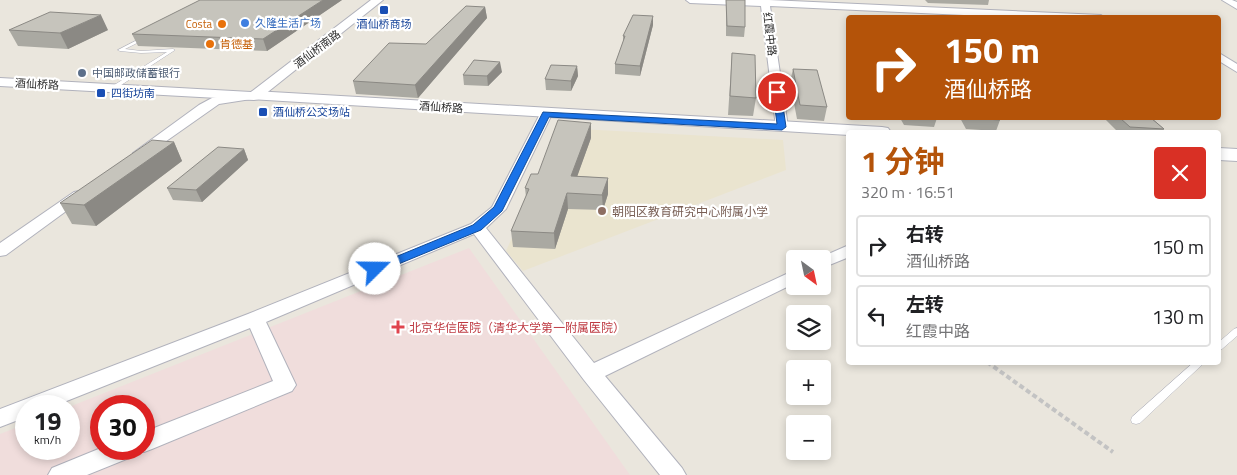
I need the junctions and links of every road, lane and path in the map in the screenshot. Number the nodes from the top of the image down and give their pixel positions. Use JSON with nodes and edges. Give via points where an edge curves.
{"nodes":[{"id":1,"x":378,"y":0,"type":"edge"},
{"id":2,"x":690,"y":0,"type":"edge"},
{"id":3,"x":1226,"y":0,"type":"edge"},
{"id":4,"x":766,"y":2,"type":"edge"},
{"id":5,"x":1237,"y":6,"type":"edge"},
{"id":6,"x":1038,"y":15,"type":"edge"},
{"id":7,"x":154,"y":32,"type":"edge"},
{"id":8,"x":1221,"y":57,"type":"edge"},
{"id":9,"x":1237,"y":69,"type":"edge"},
{"id":10,"x":0,"y":82,"type":"edge"},
{"id":11,"x":113,"y":88,"type":"junction"},
{"id":12,"x":254,"y":96,"type":"junction"},
{"id":13,"x":546,"y":114,"type":"junction"},
{"id":14,"x":782,"y":127,"type":"junction"},
{"id":15,"x":846,"y":130,"type":"edge"},
{"id":16,"x":1221,"y":154,"type":"edge"},
{"id":17,"x":1237,"y":155,"type":"edge"},
{"id":18,"x":126,"y":163,"type":"edge"},
{"id":19,"x":89,"y":188,"type":"edge"},
{"id":20,"x":477,"y":227,"type":"junction"},
{"id":21,"x":0,"y":250,"type":"edge"},
{"id":22,"x":846,"y":251,"type":"edge"},
{"id":23,"x":831,"y":259,"type":"edge"},
{"id":24,"x":786,"y":280,"type":"edge"},
{"id":25,"x":256,"y":319,"type":"junction"},
{"id":26,"x":1237,"y":331,"type":"edge"},
{"id":27,"x":1221,"y":345,"type":"edge"},
{"id":28,"x":991,"y":365,"type":"edge"},
{"id":29,"x":1198,"y":365,"type":"edge"},
{"id":30,"x":591,"y":374,"type":"junction"},
{"id":31,"x":59,"y":395,"type":"edge"},
{"id":32,"x":15,"y":412,"type":"edge"},
{"id":33,"x":0,"y":418,"type":"edge"},
{"id":34,"x":1136,"y":420,"type":"dead end"},
{"id":35,"x":155,"y":438,"type":"edge"},
{"id":36,"x":1113,"y":452,"type":"dead end"},
{"id":37,"x":98,"y":460,"type":"edge"},
{"id":38,"x":60,"y":475,"type":"edge"},
{"id":39,"x":674,"y":475,"type":"edge"}],
"edges":[{"from":1,"to":12,"type":"street","name":"酒仙桥南路"},
{"from":2,"to":4,"type":"street"},
{"from":3,"to":5,"type":"street"},
{"from":4,"to":6,"type":"street"},
{"from":4,"to":14,"type":"street","name":"红霞中路"},
{"from":7,"to":11,"type":"lane","via":[[120,50],[173,50]]},
{"from":8,"to":9,"type":"street"},
{"from":10,"to":11,"type":"street","name":"酒仙桥路"},
{"from":11,"to":12,"type":"street","name":"酒仙桥路"},
{"from":12,"to":13,"type":"main road","name":"酒仙桥路"},
{"from":12,"to":18,"type":"street","via":[[216,101]]},
{"from":13,"to":14,"type":"main road","name":"酒仙桥路"},
{"from":13,"to":20,"type":"street","via":[[498,209]]},
{"from":14,"to":15,"type":"main road","name":"酒仙桥路"},
{"from":16,"to":17,"type":"main road"},
{"from":19,"to":21,"type":"street"},
{"from":20,"to":25,"type":"street"},
{"from":20,"to":30,"type":"street"},
{"from":22,"to":23,"type":"street"},
{"from":24,"to":30,"type":"street"},
{"from":25,"to":31,"type":"street"},
{"from":25,"to":35,"type":"street","via":[[285,386]]},
{"from":26,"to":27,"type":"lane"},
{"from":28,"to":36,"type":"path"},
{"from":29,"to":34,"type":"lane"},
{"from":30,"to":39,"type":"street"},
{"from":32,"to":33,"type":"street"},
{"from":37,"to":38,"type":"street"}]}
